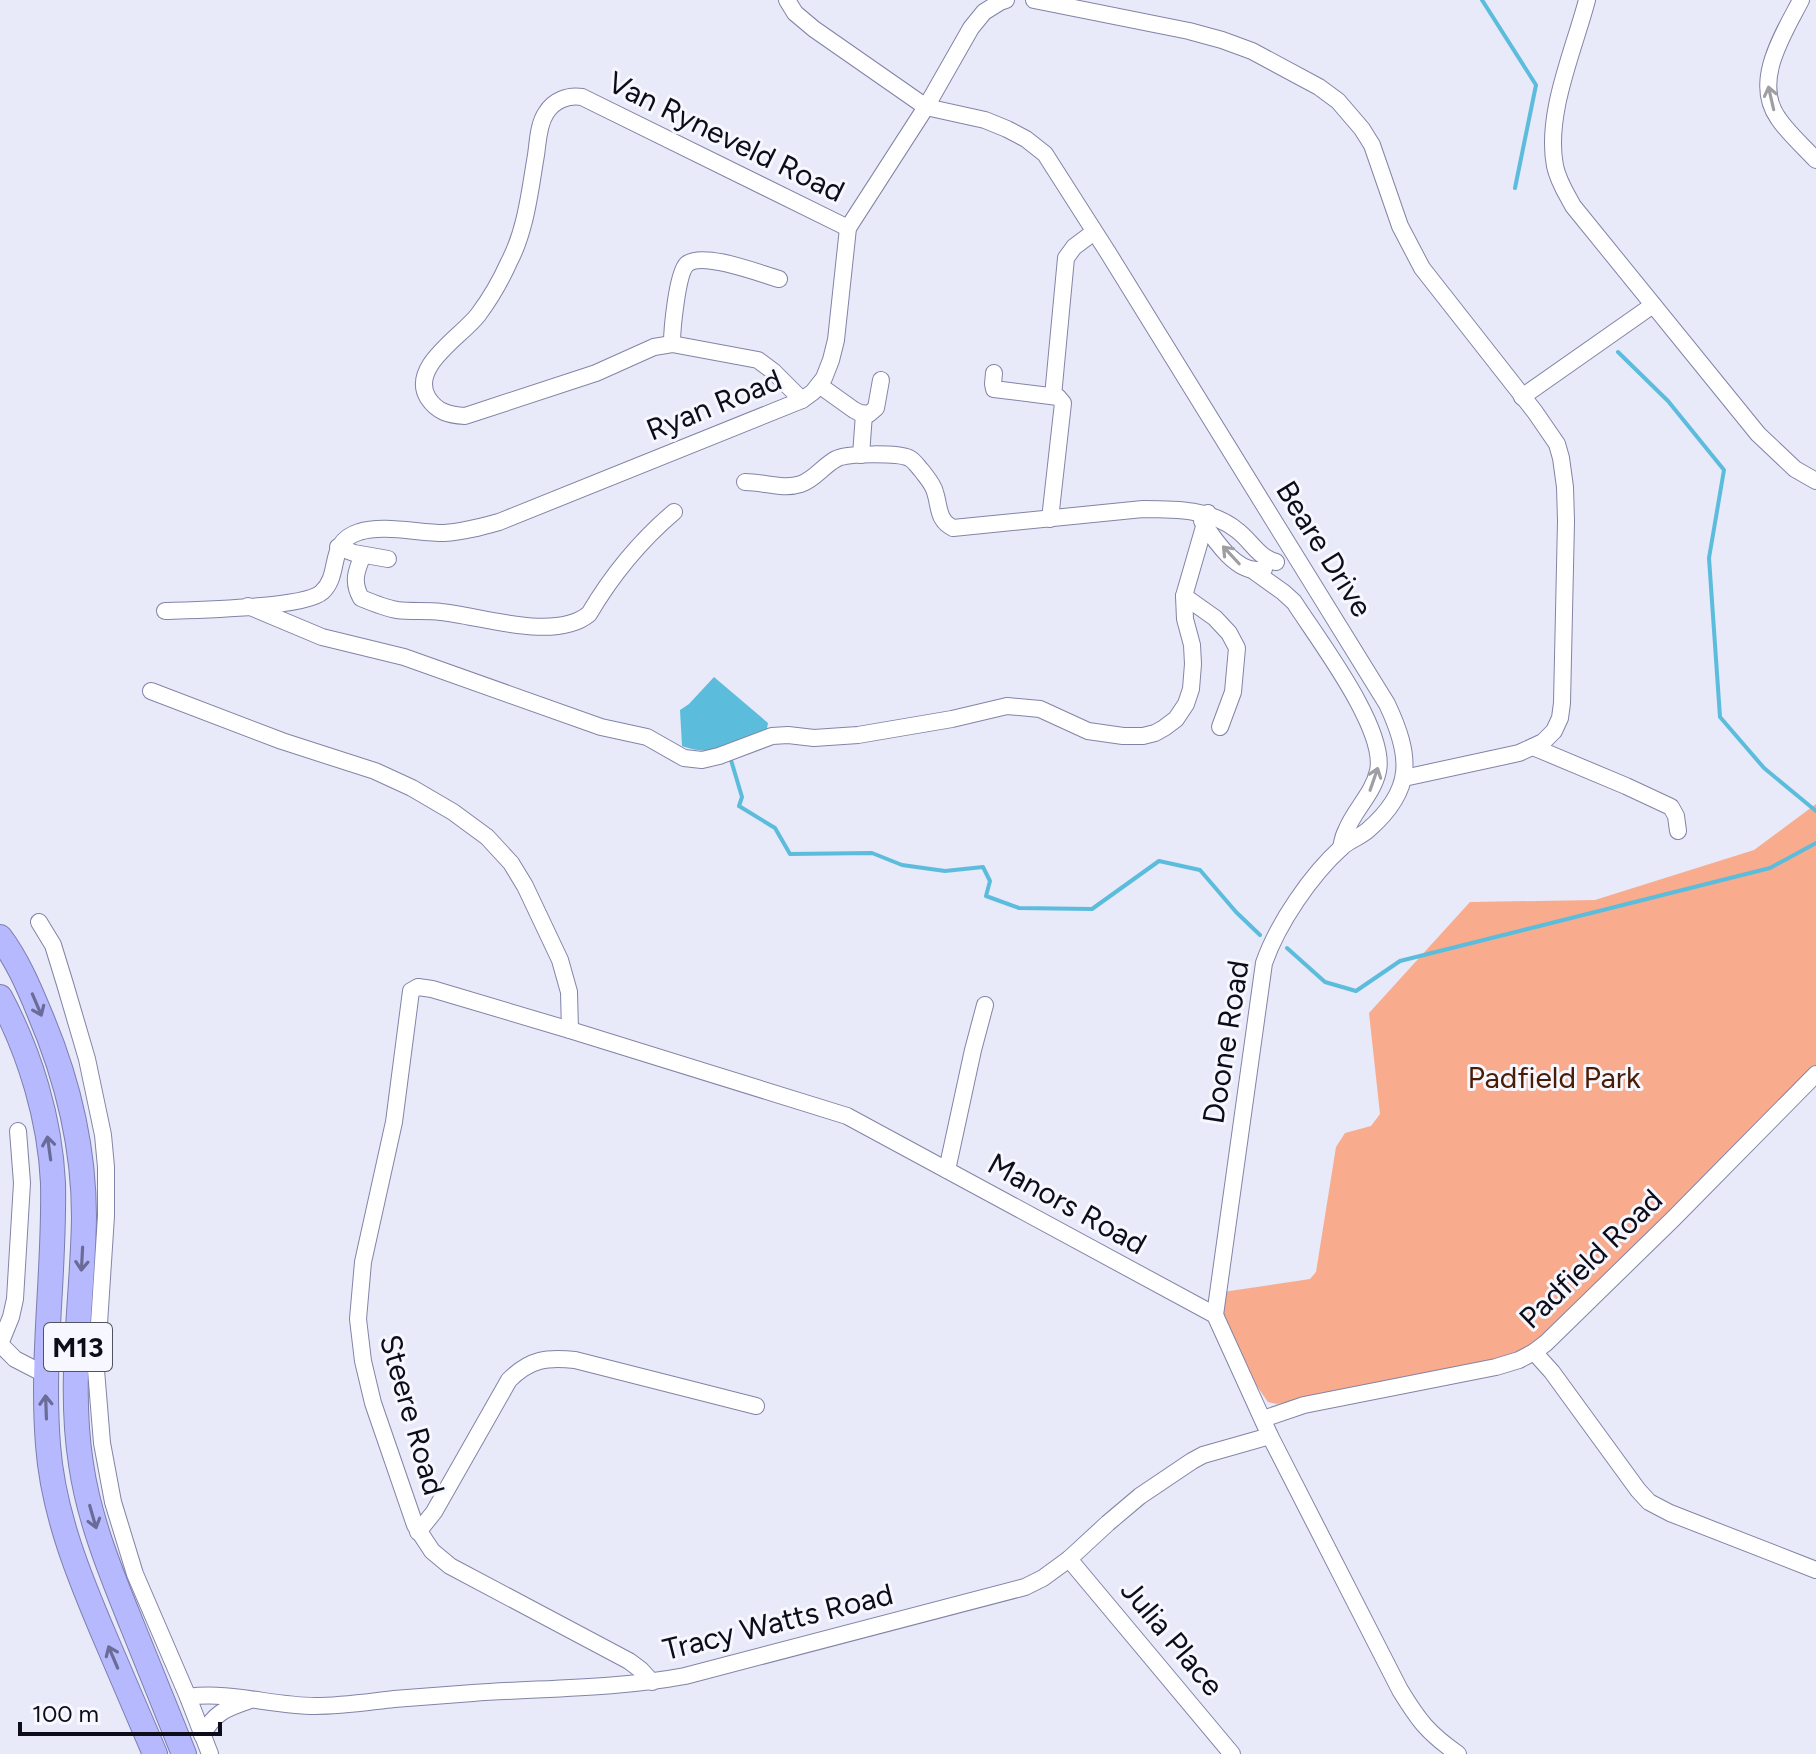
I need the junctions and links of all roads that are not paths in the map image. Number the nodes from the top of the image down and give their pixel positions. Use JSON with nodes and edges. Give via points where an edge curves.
{"nodes":[{"id":1,"x":787,"y":0,"type":"edge"},
{"id":2,"x":1006,"y":0,"type":"edge"},
{"id":3,"x":1034,"y":0,"type":"edge"},
{"id":4,"x":1587,"y":0,"type":"edge"},
{"id":5,"x":1801,"y":0,"type":"edge"},
{"id":6,"x":926,"y":107,"type":"junction"},
{"id":7,"x":1816,"y":160,"type":"edge"},
{"id":8,"x":848,"y":228,"type":"junction"},
{"id":9,"x":1094,"y":232,"type":"junction"},
{"id":10,"x":779,"y":279,"type":"dead end"},
{"id":11,"x":1653,"y":305,"type":"junction"},
{"id":12,"x":672,"y":344,"type":"junction"},
{"id":13,"x":994,"y":373,"type":"dead end"},
{"id":14,"x":881,"y":380,"type":"dead end"},
{"id":15,"x":819,"y":385,"type":"junction"},
{"id":16,"x":1053,"y":396,"type":"junction"},
{"id":17,"x":1522,"y":397,"type":"junction"},
{"id":18,"x":802,"y":400,"type":"junction"},
{"id":19,"x":864,"y":414,"type":"junction"},
{"id":20,"x":861,"y":455,"type":"junction"},
{"id":21,"x":1816,"y":481,"type":"edge"},
{"id":22,"x":745,"y":482,"type":"dead end"},
{"id":23,"x":674,"y":512,"type":"dead end"},
{"id":24,"x":1203,"y":517,"type":"junction"},
{"id":25,"x":1050,"y":519,"type":"junction"},
{"id":26,"x":338,"y":547,"type":"junction"},
{"id":27,"x":1292,"y":550,"type":"junction"},
{"id":28,"x":363,"y":555,"type":"junction"},
{"id":29,"x":388,"y":559,"type":"dead end"},
{"id":30,"x":1276,"y":562,"type":"junction"},
{"id":31,"x":1255,"y":572,"type":"junction"},
{"id":32,"x":1184,"y":596,"type":"junction"},
{"id":33,"x":248,"y":606,"type":"junction"},
{"id":34,"x":165,"y":611,"type":"dead end"},
{"id":35,"x":151,"y":691,"type":"dead end"},
{"id":36,"x":1220,"y":727,"type":"dead end"},
{"id":37,"x":1533,"y":747,"type":"junction"},
{"id":38,"x":1404,"y":778,"type":"junction"},
{"id":39,"x":1678,"y":831,"type":"dead end"},
{"id":40,"x":1341,"y":848,"type":"junction"},
{"id":41,"x":39,"y":922,"type":"dead end"},
{"id":42,"x":0,"y":937,"type":"edge"},
{"id":43,"x":413,"y":988,"type":"joint"},
{"id":44,"x":0,"y":997,"type":"edge"},
{"id":45,"x":985,"y":1005,"type":"dead end"},
{"id":46,"x":570,"y":1030,"type":"junction"},
{"id":47,"x":1816,"y":1074,"type":"edge"},
{"id":48,"x":18,"y":1131,"type":"dead end"},
{"id":49,"x":947,"y":1170,"type":"junction"},
{"id":50,"x":1215,"y":1315,"type":"junction"},
{"id":51,"x":0,"y":1344,"type":"edge"},
{"id":52,"x":1534,"y":1352,"type":"junction"},
{"id":53,"x":46,"y":1375,"type":"junction"},
{"id":54,"x":756,"y":1406,"type":"dead end"},
{"id":55,"x":1263,"y":1419,"type":"junction"},
{"id":56,"x":1270,"y":1436,"type":"junction"},
{"id":57,"x":418,"y":1532,"type":"junction"},
{"id":58,"x":1069,"y":1559,"type":"junction"},
{"id":59,"x":1816,"y":1570,"type":"edge"},
{"id":60,"x":177,"y":1670,"type":"junction"},
{"id":61,"x":652,"y":1682,"type":"junction"},
{"id":62,"x":210,"y":1695,"type":"junction"},
{"id":63,"x":188,"y":1697,"type":"junction"},
{"id":64,"x":250,"y":1701,"type":"junction"},
{"id":65,"x":202,"y":1735,"type":"junction"},
{"id":66,"x":155,"y":1754,"type":"edge"},
{"id":67,"x":184,"y":1754,"type":"edge"},
{"id":68,"x":210,"y":1754,"type":"edge"},
{"id":69,"x":1232,"y":1754,"type":"edge"},
{"id":70,"x":1458,"y":1754,"type":"edge"}],
"edges":[{"from":1,"to":6,"type":"street","via":[[814,29]]},
{"from":2,"to":6,"type":"street","via":[[979,17]]},
{"from":3,"to":17,"type":"street","via":[[1222,40],[1275,62],[1338,101],[1372,145],[1400,226],[1422,268]]},
{"from":4,"to":11,"type":"street","via":[[1556,119],[1555,165],[1573,206]]},
{"from":7,"to":5,"type":"street","one_way":true,"via":[[1778,117],[1768,94],[1769,72]]},
{"from":6,"to":8,"type":"street","name":"Ryan Road"},
{"from":6,"to":9,"type":"street","name":"Beare Drive","via":[[985,120],[1026,139],[1045,154]]},
{"from":8,"to":12,"type":"street","name":"Van Ryneveld Road","via":[[582,97],[559,100],[542,120],[511,260],[478,315],[427,370],[426,395],[443,412],[465,416]]},
{"from":8,"to":15,"type":"street","name":"Ryan Road","via":[[836,340]]},
{"from":9,"to":16,"type":"street","via":[[1066,258]]},
{"from":9,"to":27,"type":"street","name":"Beare Drive"},
{"from":10,"to":12,"type":"street","via":[[711,260],[686,264]]},
{"from":11,"to":17,"type":"street"},
{"from":11,"to":21,"type":"street","via":[[1758,434]]},
{"from":12,"to":18,"type":"street","via":[[758,360]]},
{"from":13,"to":16,"type":"street","via":[[997,390]]},
{"from":14,"to":19,"type":"street","via":[[876,408]]},
{"from":15,"to":18,"type":"street","name":"Ryan Road"},
{"from":15,"to":19,"type":"street"},
{"from":16,"to":25,"type":"street","via":[[1063,407]]},
{"from":17,"to":37,"type":"street","via":[[1557,444],[1565,487],[1562,703],[1554,731]]},
{"from":18,"to":26,"type":"street","name":"Ryan Road","via":[[499,522],[444,533],[362,531]]},
{"from":19,"to":20,"type":"street"},
{"from":20,"to":22,"type":"street","via":[[835,459],[797,485]]},
{"from":20,"to":25,"type":"street","via":[[914,462],[934,488],[942,520],[953,528]]},
{"from":23,"to":28,"type":"street","via":[[628,556],[589,614],[554,627],[378,605],[361,598],[355,586]]},
{"from":24,"to":25,"type":"street","via":[[1143,509]]},
{"from":24,"to":30,"type":"street","via":[[1238,530]]},
{"from":31,"to":24,"type":"street","one_way":true,"via":[[1236,562]]},
{"from":24,"to":32,"type":"street"},
{"from":26,"to":28,"type":"street"},
{"from":26,"to":33,"type":"street","via":[[327,586],[314,598]]},
{"from":27,"to":30,"type":"street"},
{"from":27,"to":38,"type":"street","name":"Beare Drive","via":[[1387,704],[1401,739]]},
{"from":28,"to":29,"type":"street"},
{"from":30,"to":31,"type":"street"},
{"from":40,"to":31,"type":"street","one_way":true,"via":[[1376,779],[1379,752],[1362,710],[1294,602]]},
{"from":32,"to":33,"type":"street","via":[[1193,655],[1191,689],[1176,719],[1155,733],[1088,731],[1040,709],[1007,706],[858,735],[772,736],[702,760],[404,657],[322,637]]},
{"from":32,"to":36,"type":"street","via":[[1215,618],[1237,648],[1233,692]]},
{"from":33,"to":34,"type":"street"},
{"from":35,"to":46,"type":"street","via":[[375,771],[453,812],[487,837],[525,886],[560,960],[569,992]]},
{"from":37,"to":38,"type":"street"},
{"from":37,"to":39,"type":"street","via":[[1671,807]]},
{"from":38,"to":40,"type":"street","name":"Doone Road","via":[[1401,791],[1379,819]]},
{"from":40,"to":50,"type":"street","name":"Doone Road","via":[[1282,922],[1264,963]]},
{"from":41,"to":60,"type":"street","via":[[53,945],[65,984],[103,1135],[106,1216],[96,1370],[102,1443],[135,1574]]},
{"from":42,"to":67,"type":"highway","number":"M13","one_way":true,"via":[[51,1038],[77,1133],[84,1217],[75,1398],[89,1503],[115,1583]]},
{"from":43,"to":46,"type":"street","name":"Manors Road"},
{"from":43,"to":57,"type":"street","name":"Steere Road","via":[[394,1122],[363,1262],[358,1319],[373,1403]]},
{"from":53,"to":44,"type":"highway","number":"M13","one_way":true,"via":[[51,1159],[33,1074]]},
{"from":45,"to":49,"type":"street"},
{"from":46,"to":49,"type":"street","name":"Manors Road","via":[[834,1111]]},
{"from":47,"to":52,"type":"street","name":"Padfield Road"},
{"from":48,"to":51,"type":"street","via":[[22,1183],[15,1299]]},
{"from":49,"to":50,"type":"street","name":"Manors Road"},
{"from":50,"to":55,"type":"street"},
{"from":51,"to":53,"type":"street","via":[[15,1359]]},
{"from":52,"to":55,"type":"street","name":"Padfield Road","via":[[1496,1367],[1304,1405]]},
{"from":52,"to":59,"type":"street","via":[[1649,1502]]},
{"from":66,"to":53,"type":"highway","number":"M13","one_way":true,"via":[[66,1539],[48,1447]]},
{"from":54,"to":57,"type":"street","via":[[575,1360],[541,1359],[509,1380]]},
{"from":55,"to":56,"type":"street"},
{"from":56,"to":58,"type":"street","name":"Tracy Watts Road","via":[[1192,1461],[1140,1496]]},
{"from":56,"to":70,"type":"street","via":[[1400,1690],[1423,1725]]},
{"from":57,"to":61,"type":"street","name":"Steere Road","via":[[450,1566],[612,1652]]},
{"from":58,"to":61,"type":"street","name":"Tracy Watts Road","via":[[1043,1578],[1002,1594]]},
{"from":58,"to":69,"type":"street","name":"Julia Place"},
{"from":60,"to":62,"type":"street"},
{"from":60,"to":63,"type":"street"},
{"from":61,"to":64,"type":"street","name":"Tracy Watts Road","via":[[312,1706]]},
{"from":62,"to":63,"type":"street","name":"Tracy Watts Road"},
{"from":62,"to":64,"type":"street","name":"Tracy Watts Road"},
{"from":63,"to":65,"type":"street"},
{"from":64,"to":65,"type":"street","name":"Tracy Watts Road","via":[[220,1712]]},
{"from":65,"to":68,"type":"street"}]}
